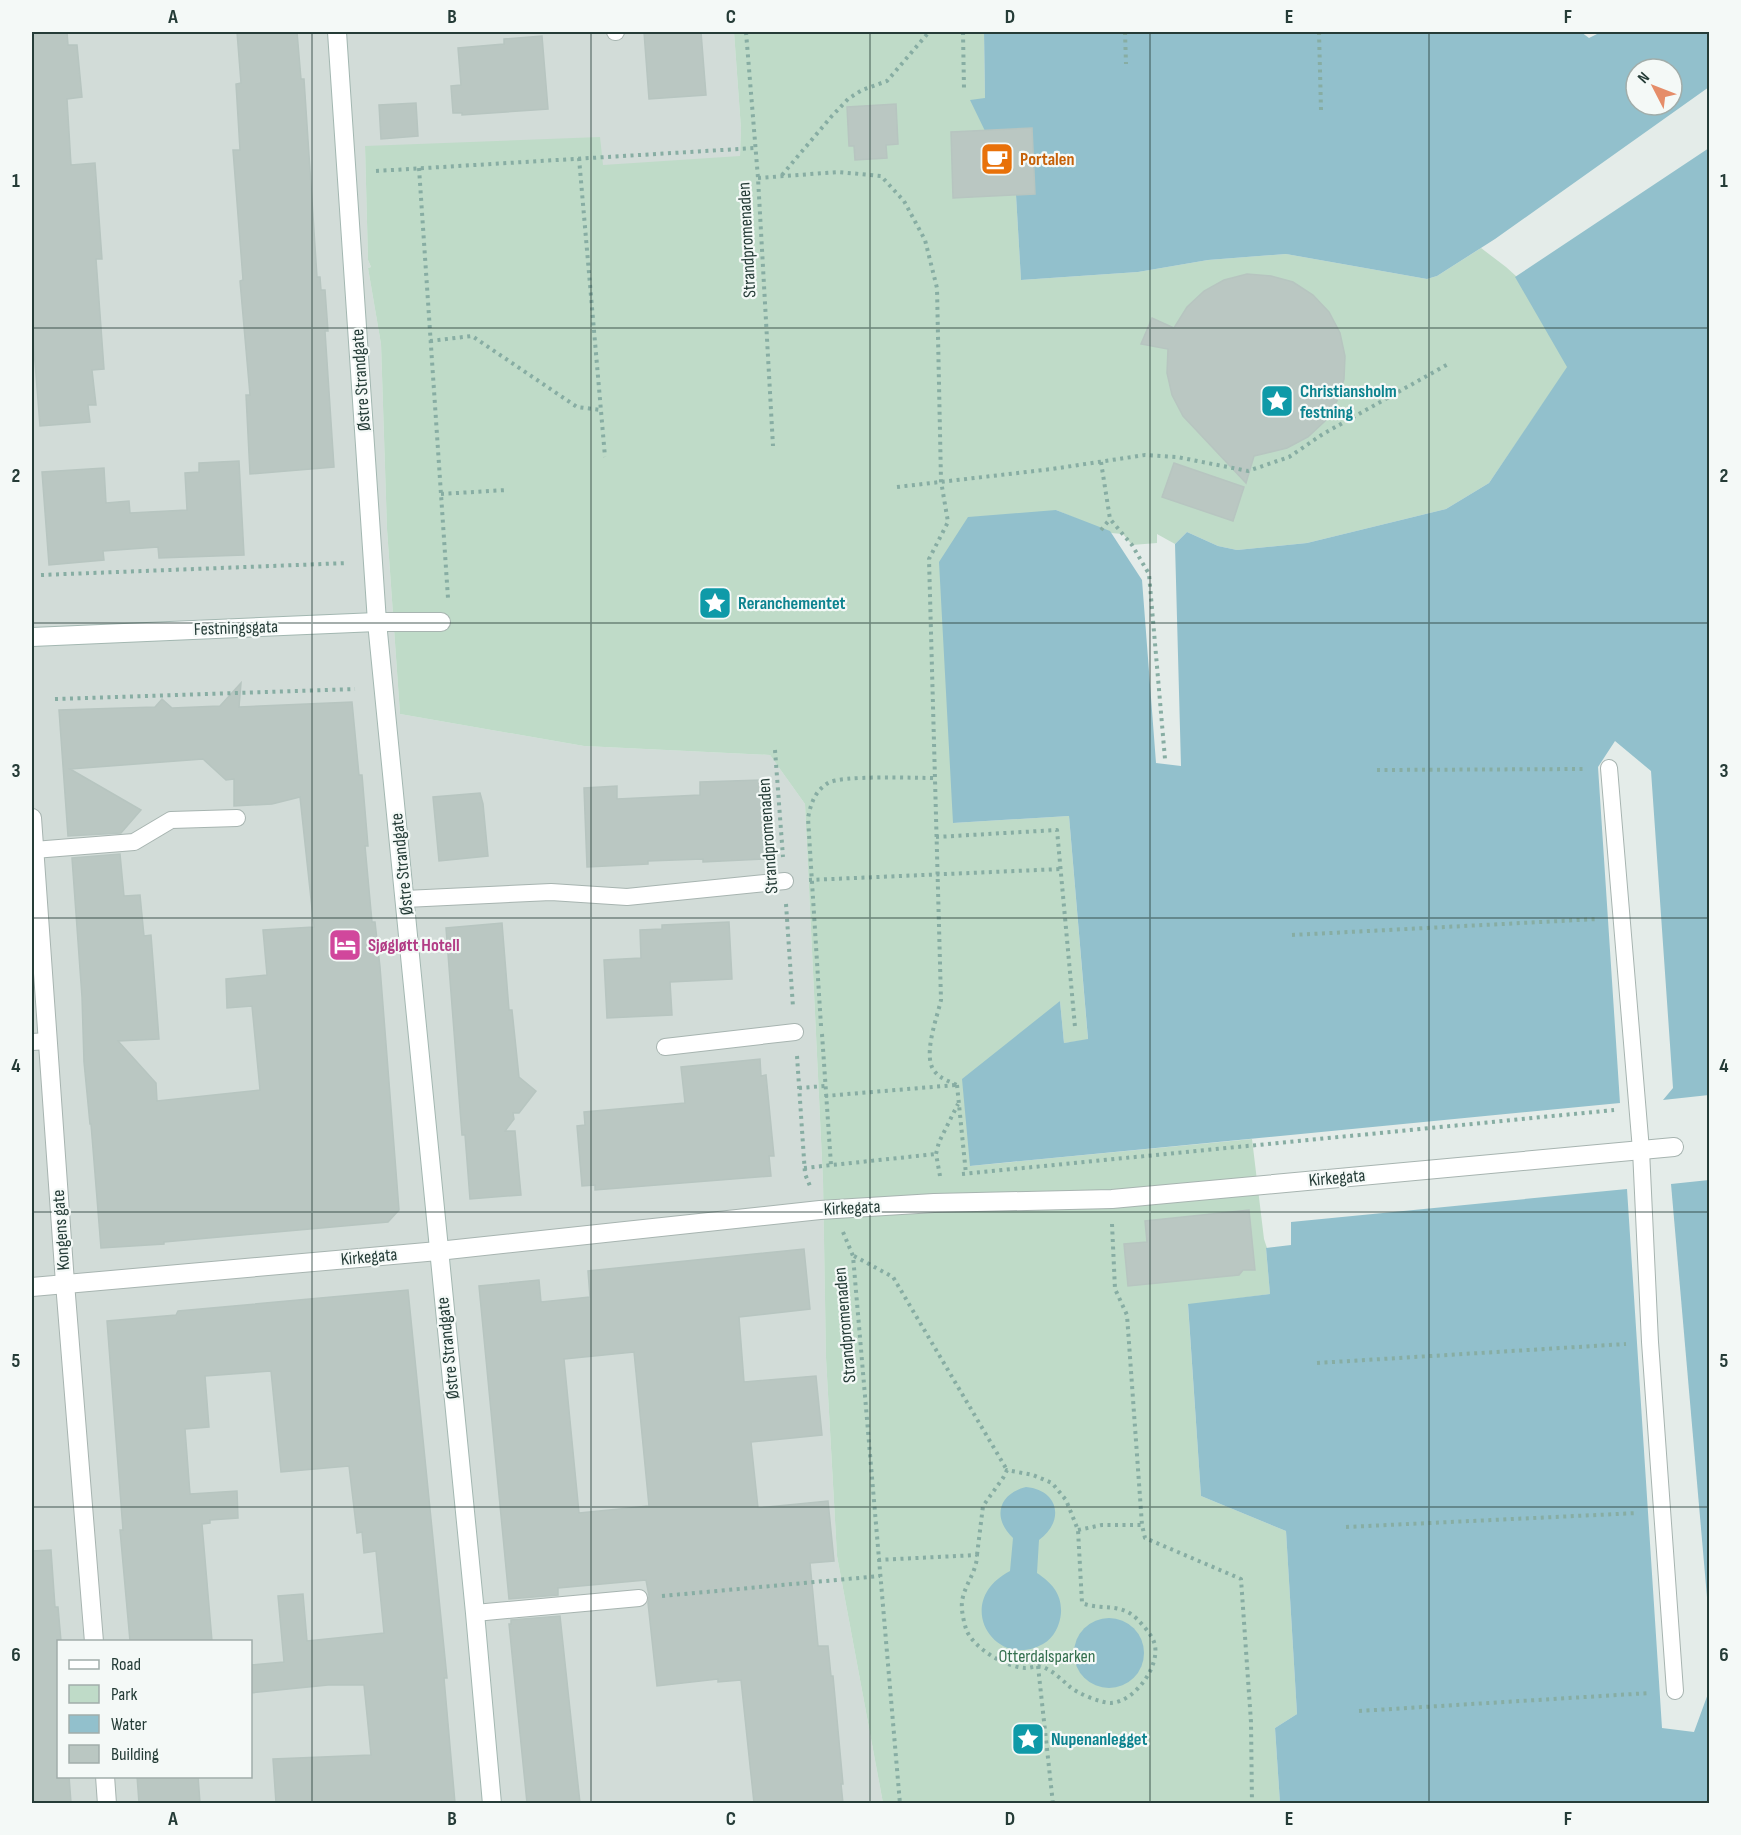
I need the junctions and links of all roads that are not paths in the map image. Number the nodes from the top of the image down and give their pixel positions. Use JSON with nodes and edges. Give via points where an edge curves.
{"nodes":[{"id":1,"x":337,"y":32,"type":"edge"},
{"id":2,"x":377,"y":622,"type":"junction"},
{"id":3,"x":441,"y":622,"type":"dead end"},
{"id":4,"x":32,"y":637,"type":"edge"},
{"id":5,"x":1609,"y":768,"type":"dead end"},
{"id":6,"x":32,"y":818,"type":"edge"},
{"id":7,"x":237,"y":818,"type":"dead end"},
{"id":8,"x":34,"y":850,"type":"junction"},
{"id":9,"x":785,"y":881,"type":"road end"},
{"id":10,"x":405,"y":899,"type":"junction"},
{"id":11,"x":795,"y":1032,"type":"road end"},
{"id":12,"x":40,"y":1041,"type":"edge"},
{"id":13,"x":665,"y":1047,"type":"dead end"},
{"id":14,"x":1674,"y":1147,"type":"dead end"},
{"id":15,"x":1641,"y":1150,"type":"junction"},
{"id":16,"x":438,"y":1251,"type":"junction"},
{"id":17,"x":65,"y":1283,"type":"junction"},
{"id":18,"x":32,"y":1287,"type":"edge"},
{"id":19,"x":639,"y":1598,"type":"road end"},
{"id":20,"x":475,"y":1613,"type":"junction"},
{"id":21,"x":94,"y":1640,"type":"edge"},
{"id":22,"x":1675,"y":1691,"type":"road end"},
{"id":23,"x":105,"y":1778,"type":"edge"},
{"id":24,"x":107,"y":1803,"type":"edge"},
{"id":25,"x":492,"y":1803,"type":"edge"}],
"edges":[{"from":1,"to":2,"type":"street","name":"Østre Strandgate"},
{"from":2,"to":3,"type":"street","name":"Festningsgata"},
{"from":2,"to":4,"type":"street","name":"Festningsgata"},
{"from":2,"to":10,"type":"street","name":"Østre Strandgate"},
{"from":5,"to":15,"type":"lane"},
{"from":6,"to":8,"type":"street","name":"Kongens gate"},
{"from":7,"to":8,"type":"lane","via":[[171,820],[134,842]]},
{"from":8,"to":12,"type":"street","name":"Kongens gate"},
{"from":9,"to":10,"type":"lane","via":[[627,897],[550,892]]},
{"from":10,"to":16,"type":"street","name":"Østre Strandgate"},
{"from":11,"to":13,"type":"lane"},
{"from":12,"to":17,"type":"street","name":"Kongens gate"},
{"from":14,"to":15,"type":"street","name":"Kirkegata"},
{"from":15,"to":16,"type":"street","name":"Kirkegata","via":[[1112,1199],[820,1210]]},
{"from":15,"to":22,"type":"lane","via":[[1650,1342]]},
{"from":16,"to":17,"type":"street","name":"Kirkegata"},
{"from":16,"to":20,"type":"street","name":"Østre Strandgate"},
{"from":17,"to":18,"type":"street","name":"Kirkegata"},
{"from":17,"to":21,"type":"street","name":"Kongens gate"},
{"from":19,"to":20,"type":"lane"},
{"from":20,"to":25,"type":"street","name":"Østre Strandgate"},
{"from":23,"to":24,"type":"street"}]}
